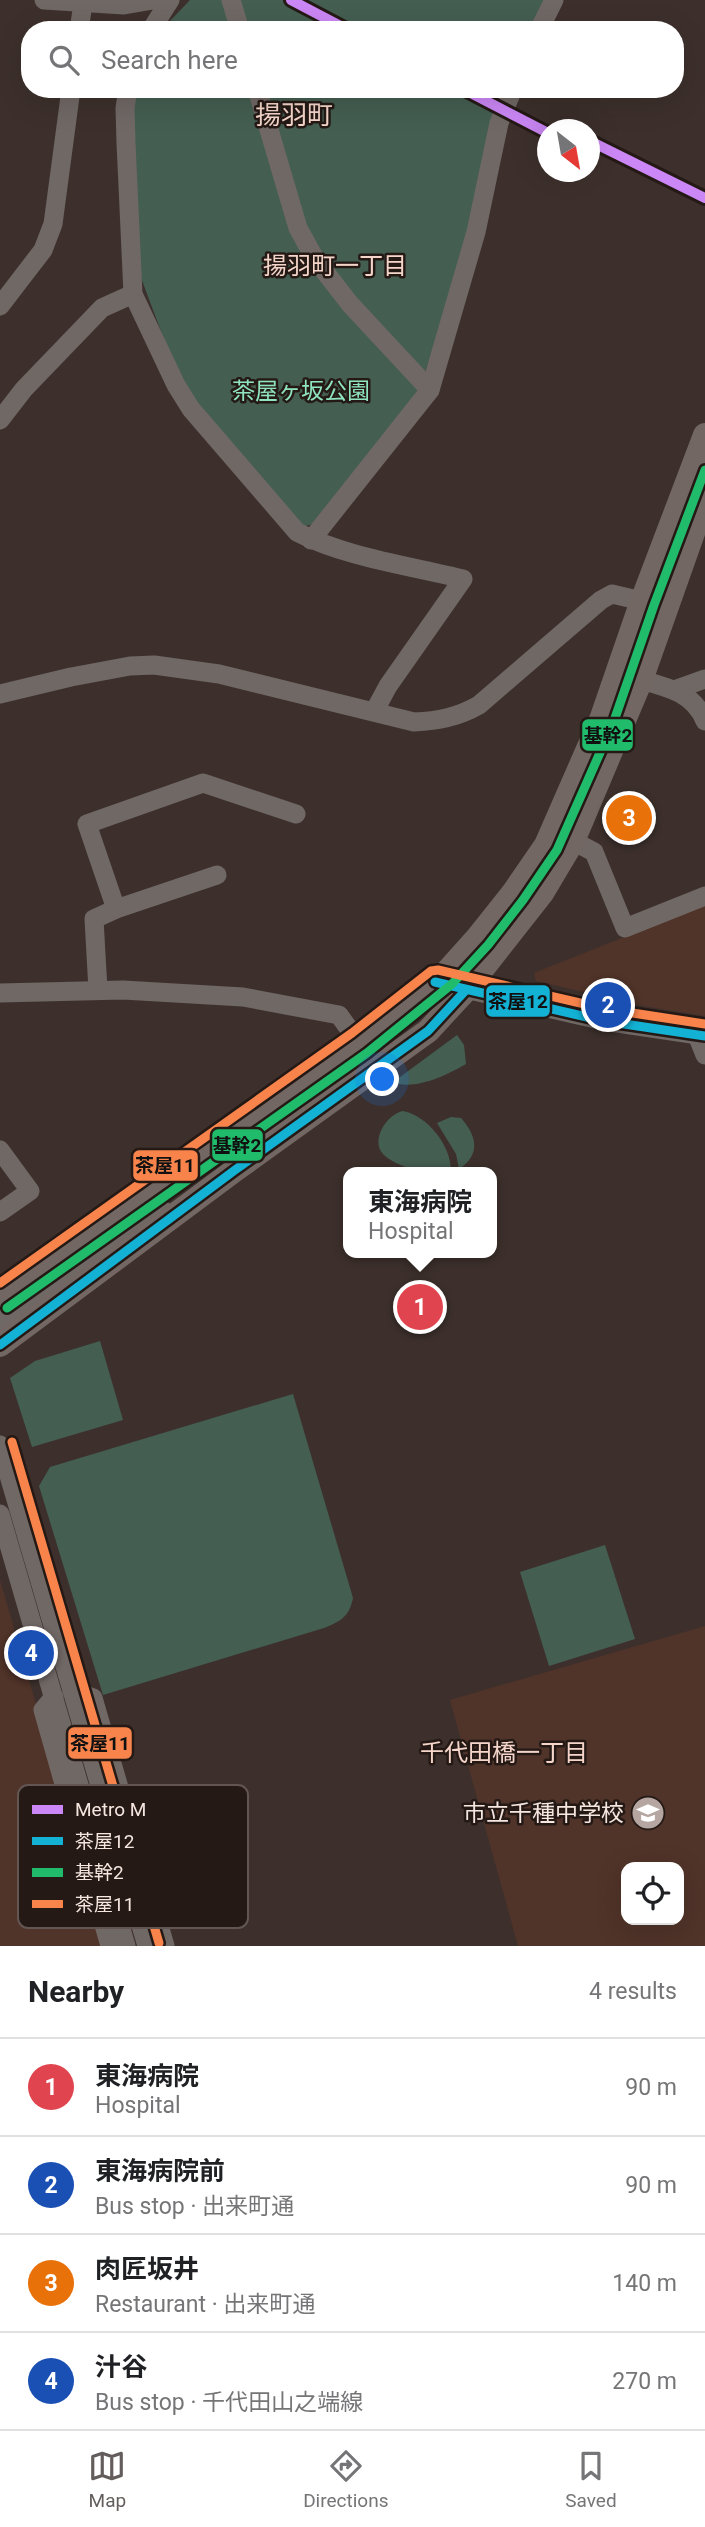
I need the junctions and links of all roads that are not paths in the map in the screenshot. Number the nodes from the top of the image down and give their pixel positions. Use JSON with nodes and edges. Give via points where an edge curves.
{"nodes":[{"id":1,"x":44,"y":0,"type":"edge"},
{"id":2,"x":153,"y":0,"type":"edge"},
{"id":3,"x":170,"y":0,"type":"edge"},
{"id":4,"x":231,"y":0,"type":"edge"},
{"id":5,"x":554,"y":0,"type":"edge"},
{"id":6,"x":83,"y":4,"type":"junction"},
{"id":7,"x":80,"y":21,"type":"edge"},
{"id":8,"x":157,"y":21,"type":"edge"},
{"id":9,"x":237,"y":21,"type":"edge"},
{"id":10,"x":544,"y":21,"type":"edge"},
{"id":11,"x":70,"y":98,"type":"edge"},
{"id":12,"x":127,"y":98,"type":"edge"},
{"id":13,"x":260,"y":98,"type":"edge"},
{"id":14,"x":509,"y":98,"type":"edge"},
{"id":15,"x":133,"y":294,"type":"junction"},
{"id":16,"x":0,"y":306,"type":"edge"},
{"id":17,"x":430,"y":390,"type":"junction"},
{"id":18,"x":0,"y":420,"type":"edge"},
{"id":19,"x":705,"y":435,"type":"edge"},
{"id":20,"x":705,"y":499,"type":"edge"},
{"id":21,"x":311,"y":540,"type":"junction"},
{"id":22,"x":642,"y":601,"type":"junction"},
{"id":23,"x":705,"y":679,"type":"edge"},
{"id":24,"x":641,"y":680,"type":"junction"},
{"id":25,"x":677,"y":690,"type":"junction"},
{"id":26,"x":0,"y":694,"type":"edge"},
{"id":27,"x":374,"y":712,"type":"junction"},
{"id":28,"x":705,"y":721,"type":"edge"},
{"id":29,"x":296,"y":814,"type":"dead end"},
{"id":30,"x":573,"y":841,"type":"junction"},
{"id":31,"x":217,"y":875,"type":"dead end"},
{"id":32,"x":705,"y":896,"type":"edge"},
{"id":33,"x":116,"y":909,"type":"junction"},
{"id":34,"x":435,"y":982,"type":"junction"},
{"id":35,"x":98,"y":990,"type":"junction"},
{"id":36,"x":466,"y":991,"type":"junction"},
{"id":37,"x":0,"y":993,"type":"edge"},
{"id":38,"x":701,"y":1035,"type":"edge"},
{"id":39,"x":359,"y":1043,"type":"junction"},
{"id":40,"x":705,"y":1055,"type":"edge"},
{"id":41,"x":0,"y":1150,"type":"edge"},
{"id":42,"x":235,"y":1170,"type":"junction"},
{"id":43,"x":0,"y":1212,"type":"edge"},
{"id":44,"x":0,"y":1298,"type":"edge"},
{"id":45,"x":0,"y":1321,"type":"edge"},
{"id":46,"x":0,"y":1345,"type":"edge"},
{"id":47,"x":0,"y":1444,"type":"edge"},
{"id":48,"x":0,"y":1514,"type":"edge"},
{"id":49,"x":74,"y":1691,"type":"junction"},
{"id":50,"x":54,"y":1697,"type":"junction"},
{"id":51,"x":64,"y":1785,"type":"edge"},
{"id":52,"x":80,"y":1785,"type":"edge"},
{"id":53,"x":101,"y":1785,"type":"edge"},
{"id":54,"x":118,"y":1785,"type":"edge"},
{"id":55,"x":105,"y":1928,"type":"edge"},
{"id":56,"x":121,"y":1928,"type":"edge"},
{"id":57,"x":142,"y":1928,"type":"edge"},
{"id":58,"x":160,"y":1928,"type":"edge"},
{"id":59,"x":110,"y":1946,"type":"edge"},
{"id":60,"x":126,"y":1946,"type":"edge"},
{"id":61,"x":147,"y":1946,"type":"edge"},
{"id":62,"x":165,"y":1946,"type":"edge"}],
"edges":[{"from":1,"to":6,"type":"street"},
{"from":2,"to":6,"type":"street"},
{"from":3,"to":8,"type":"street"},
{"from":4,"to":9,"type":"street"},
{"from":5,"to":10,"type":"street"},
{"from":6,"to":7,"type":"street"},
{"from":11,"to":16,"type":"street","via":[[53,224],[43,250]]},
{"from":12,"to":15,"type":"street"},
{"from":13,"to":17,"type":"street","via":[[305,242],[350,304]]},
{"from":14,"to":17,"type":"street"},
{"from":15,"to":18,"type":"street","via":[[102,308]]},
{"from":15,"to":21,"type":"street","via":[[191,409],[297,532]]},
{"from":17,"to":21,"type":"street"},
{"from":19,"to":22,"type":"main road"},
{"from":20,"to":24,"type":"main road"},
{"from":21,"to":27,"type":"street","via":[[463,579]]},
{"from":22,"to":27,"type":"street","via":[[612,594],[601,600],[497,691],[463,714],[414,722]]},
{"from":22,"to":34,"type":"main road","via":[[602,717],[546,845],[495,915]]},
{"from":23,"to":25,"type":"street"},
{"from":24,"to":25,"type":"street"},
{"from":24,"to":30,"type":"main road"},
{"from":25,"to":28,"type":"street","via":[[701,710]]},
{"from":26,"to":27,"type":"street","via":[[154,665],[219,674]]},
{"from":29,"to":33,"type":"street","via":[[203,783],[87,824]]},
{"from":30,"to":32,"type":"street","via":[[594,852],[625,928]]},
{"from":30,"to":36,"type":"main road","via":[[542,893]]},
{"from":31,"to":33,"type":"street"},
{"from":33,"to":35,"type":"street","via":[[94,919]]},
{"from":34,"to":36,"type":"street"},
{"from":34,"to":39,"type":"main road"},
{"from":35,"to":37,"type":"street"},
{"from":35,"to":39,"type":"street","via":[[243,997],[340,1015]]},
{"from":36,"to":38,"type":"street","via":[[604,1021]]},
{"from":36,"to":42,"type":"main road","via":[[428,1031]]},
{"from":38,"to":40,"type":"street"},
{"from":39,"to":44,"type":"main road"},
{"from":41,"to":43,"type":"street","via":[[30,1191]]},
{"from":42,"to":45,"type":"street","via":[[117,1239]]},
{"from":42,"to":46,"type":"main road"},
{"from":47,"to":49,"type":"street"},
{"from":48,"to":50,"type":"street"},
{"from":49,"to":53,"type":"street"},
{"from":49,"to":54,"type":"street","via":[[93,1698]]},
{"from":50,"to":51,"type":"street","via":[[43,1710]]},
{"from":50,"to":52,"type":"street"},
{"from":55,"to":59,"type":"street"},
{"from":56,"to":60,"type":"street"},
{"from":57,"to":61,"type":"street"},
{"from":58,"to":62,"type":"street"}]}
